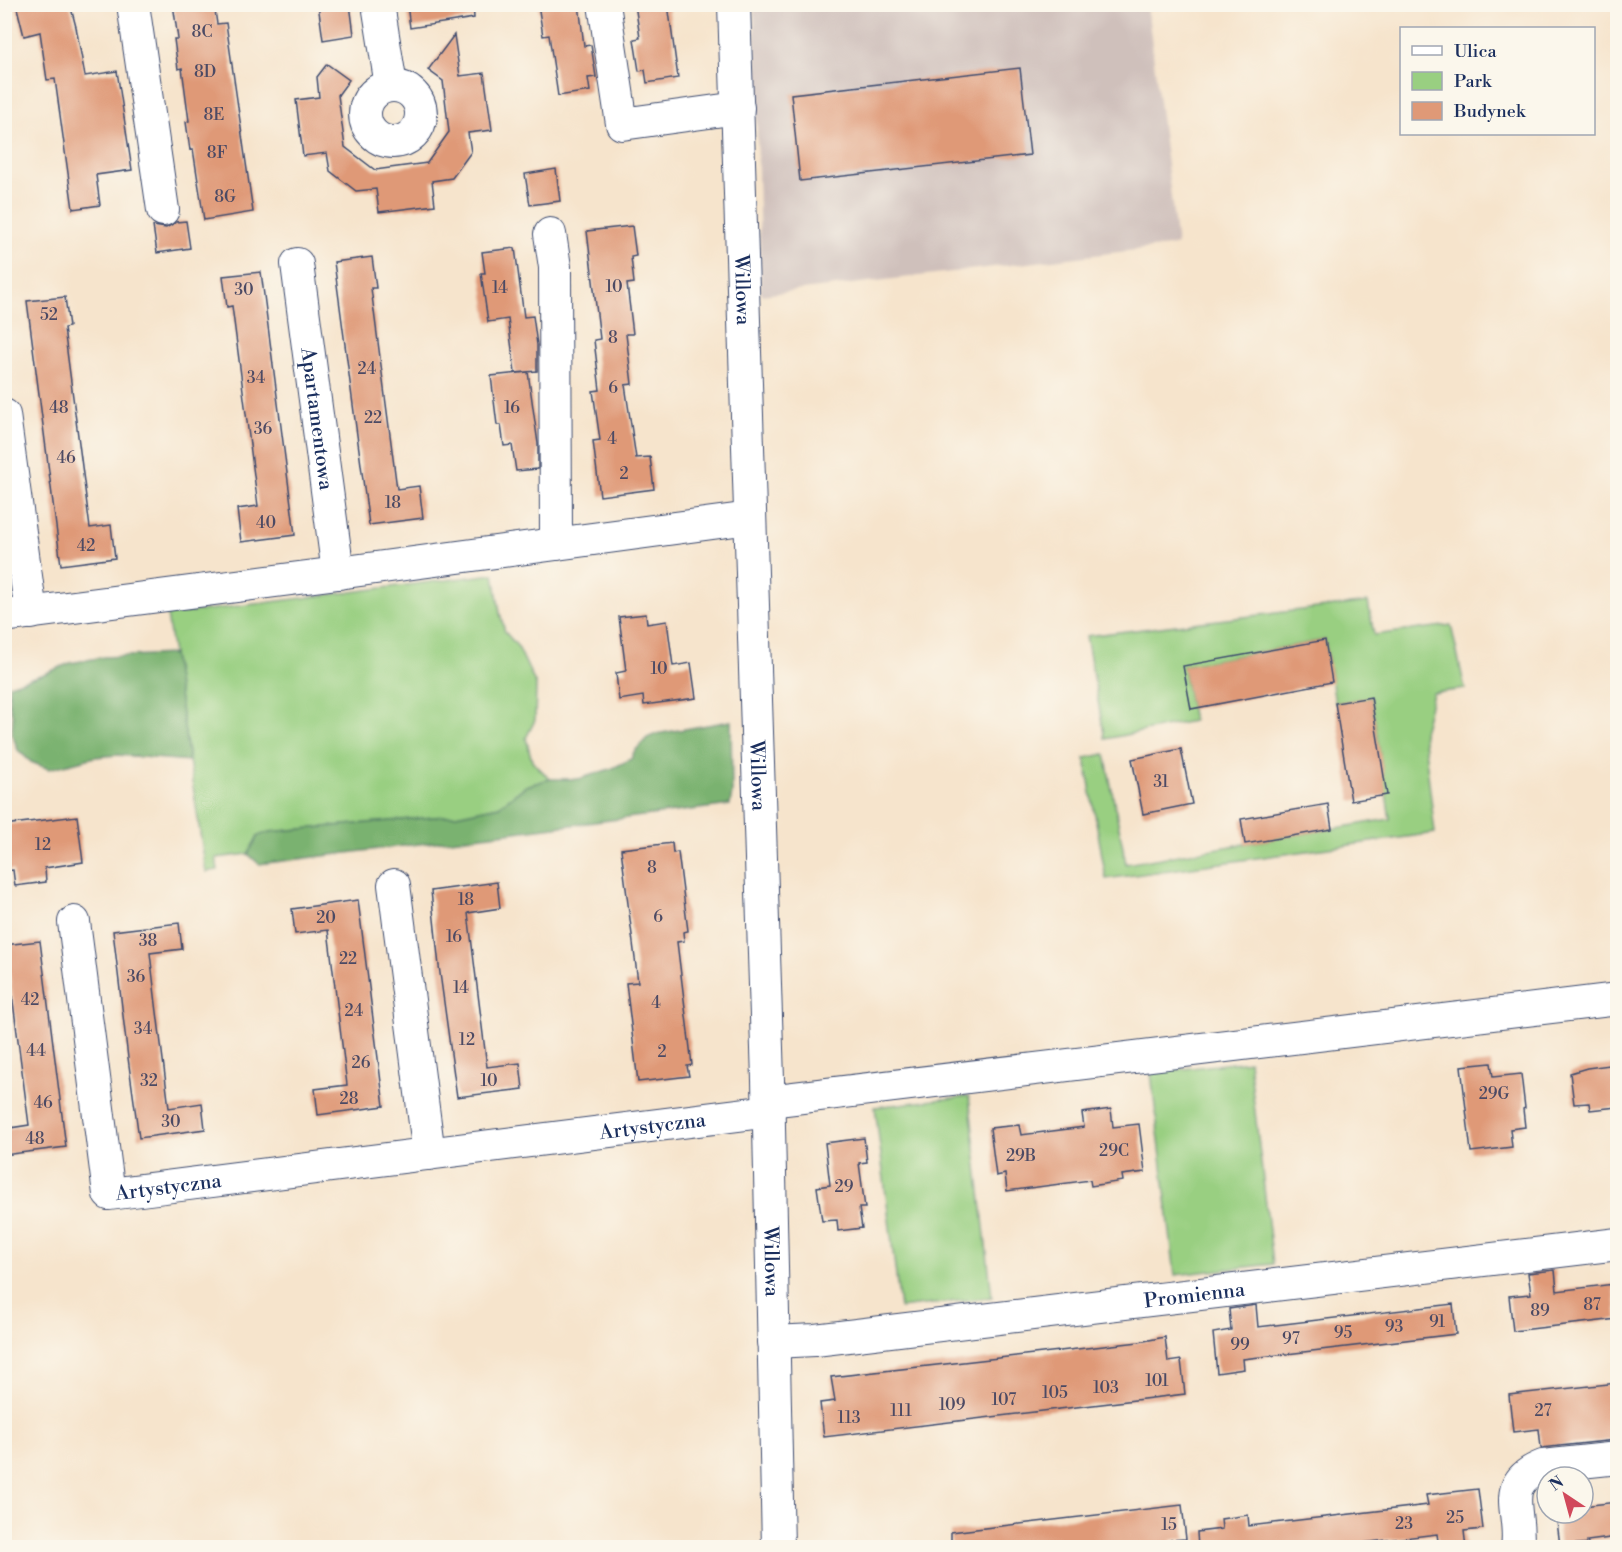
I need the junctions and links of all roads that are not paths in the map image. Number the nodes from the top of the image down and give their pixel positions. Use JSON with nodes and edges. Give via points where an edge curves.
{"nodes":[{"id":1,"x":133,"y":4,"type":"edge"},
{"id":2,"x":378,"y":4,"type":"edge"},
{"id":3,"x":604,"y":4,"type":"edge"},
{"id":4,"x":734,"y":4,"type":"edge"},
{"id":5,"x":391,"y":86,"type":"dead end"},
{"id":6,"x":738,"y":108,"type":"junction"},
{"id":7,"x":163,"y":210,"type":"dead end"},
{"id":8,"x":550,"y":234,"type":"dead end"},
{"id":9,"x":297,"y":264,"type":"dead end"},
{"id":10,"x":4,"y":415,"type":"edge"},
{"id":11,"x":750,"y":518,"type":"junction"},
{"id":12,"x":556,"y":544,"type":"junction"},
{"id":13,"x":338,"y":573,"type":"junction"},
{"id":14,"x":18,"y":615,"type":"edge"},
{"id":15,"x":394,"y":885,"type":"dead end"},
{"id":16,"x":74,"y":922,"type":"dead end"},
{"id":17,"x":1617,"y":999,"type":"edge"},
{"id":18,"x":769,"y":1106,"type":"junction"},
{"id":19,"x":429,"y":1154,"type":"junction"},
{"id":20,"x":1617,"y":1244,"type":"edge"},
{"id":21,"x":773,"y":1342,"type":"junction"},
{"id":22,"x":1617,"y":1458,"type":"edge"},
{"id":23,"x":778,"y":1548,"type":"edge"},
{"id":24,"x":1517,"y":1548,"type":"edge"}],
"edges":[{"from":1,"to":7,"type":"street"},
{"from":2,"to":5,"type":"street"},
{"from":3,"to":6,"type":"street","via":[[622,124]]},
{"from":4,"to":6,"type":"street","name":"Willowa"},
{"from":6,"to":11,"type":"street","name":"Willowa"},
{"from":8,"to":12,"type":"street","via":[[555,267]]},
{"from":9,"to":13,"type":"street","name":"Apartamentowa"},
{"from":10,"to":14,"type":"street"},
{"from":11,"to":12,"type":"street"},
{"from":11,"to":18,"type":"street","name":"Willowa"},
{"from":12,"to":13,"type":"street"},
{"from":13,"to":14,"type":"street"},
{"from":15,"to":19,"type":"street"},
{"from":16,"to":19,"type":"street","name":"Artystyczna","via":[[109,1194]]},
{"from":17,"to":18,"type":"street","name":"Artystyczna"},
{"from":18,"to":19,"type":"street","name":"Artystyczna"},
{"from":18,"to":21,"type":"street","name":"Willowa"},
{"from":20,"to":21,"type":"street","name":"Promienna"},
{"from":21,"to":23,"type":"street","name":"Willowa"},
{"from":22,"to":24,"type":"street","via":[[1543,1466],[1523,1477],[1514,1500]]}]}
